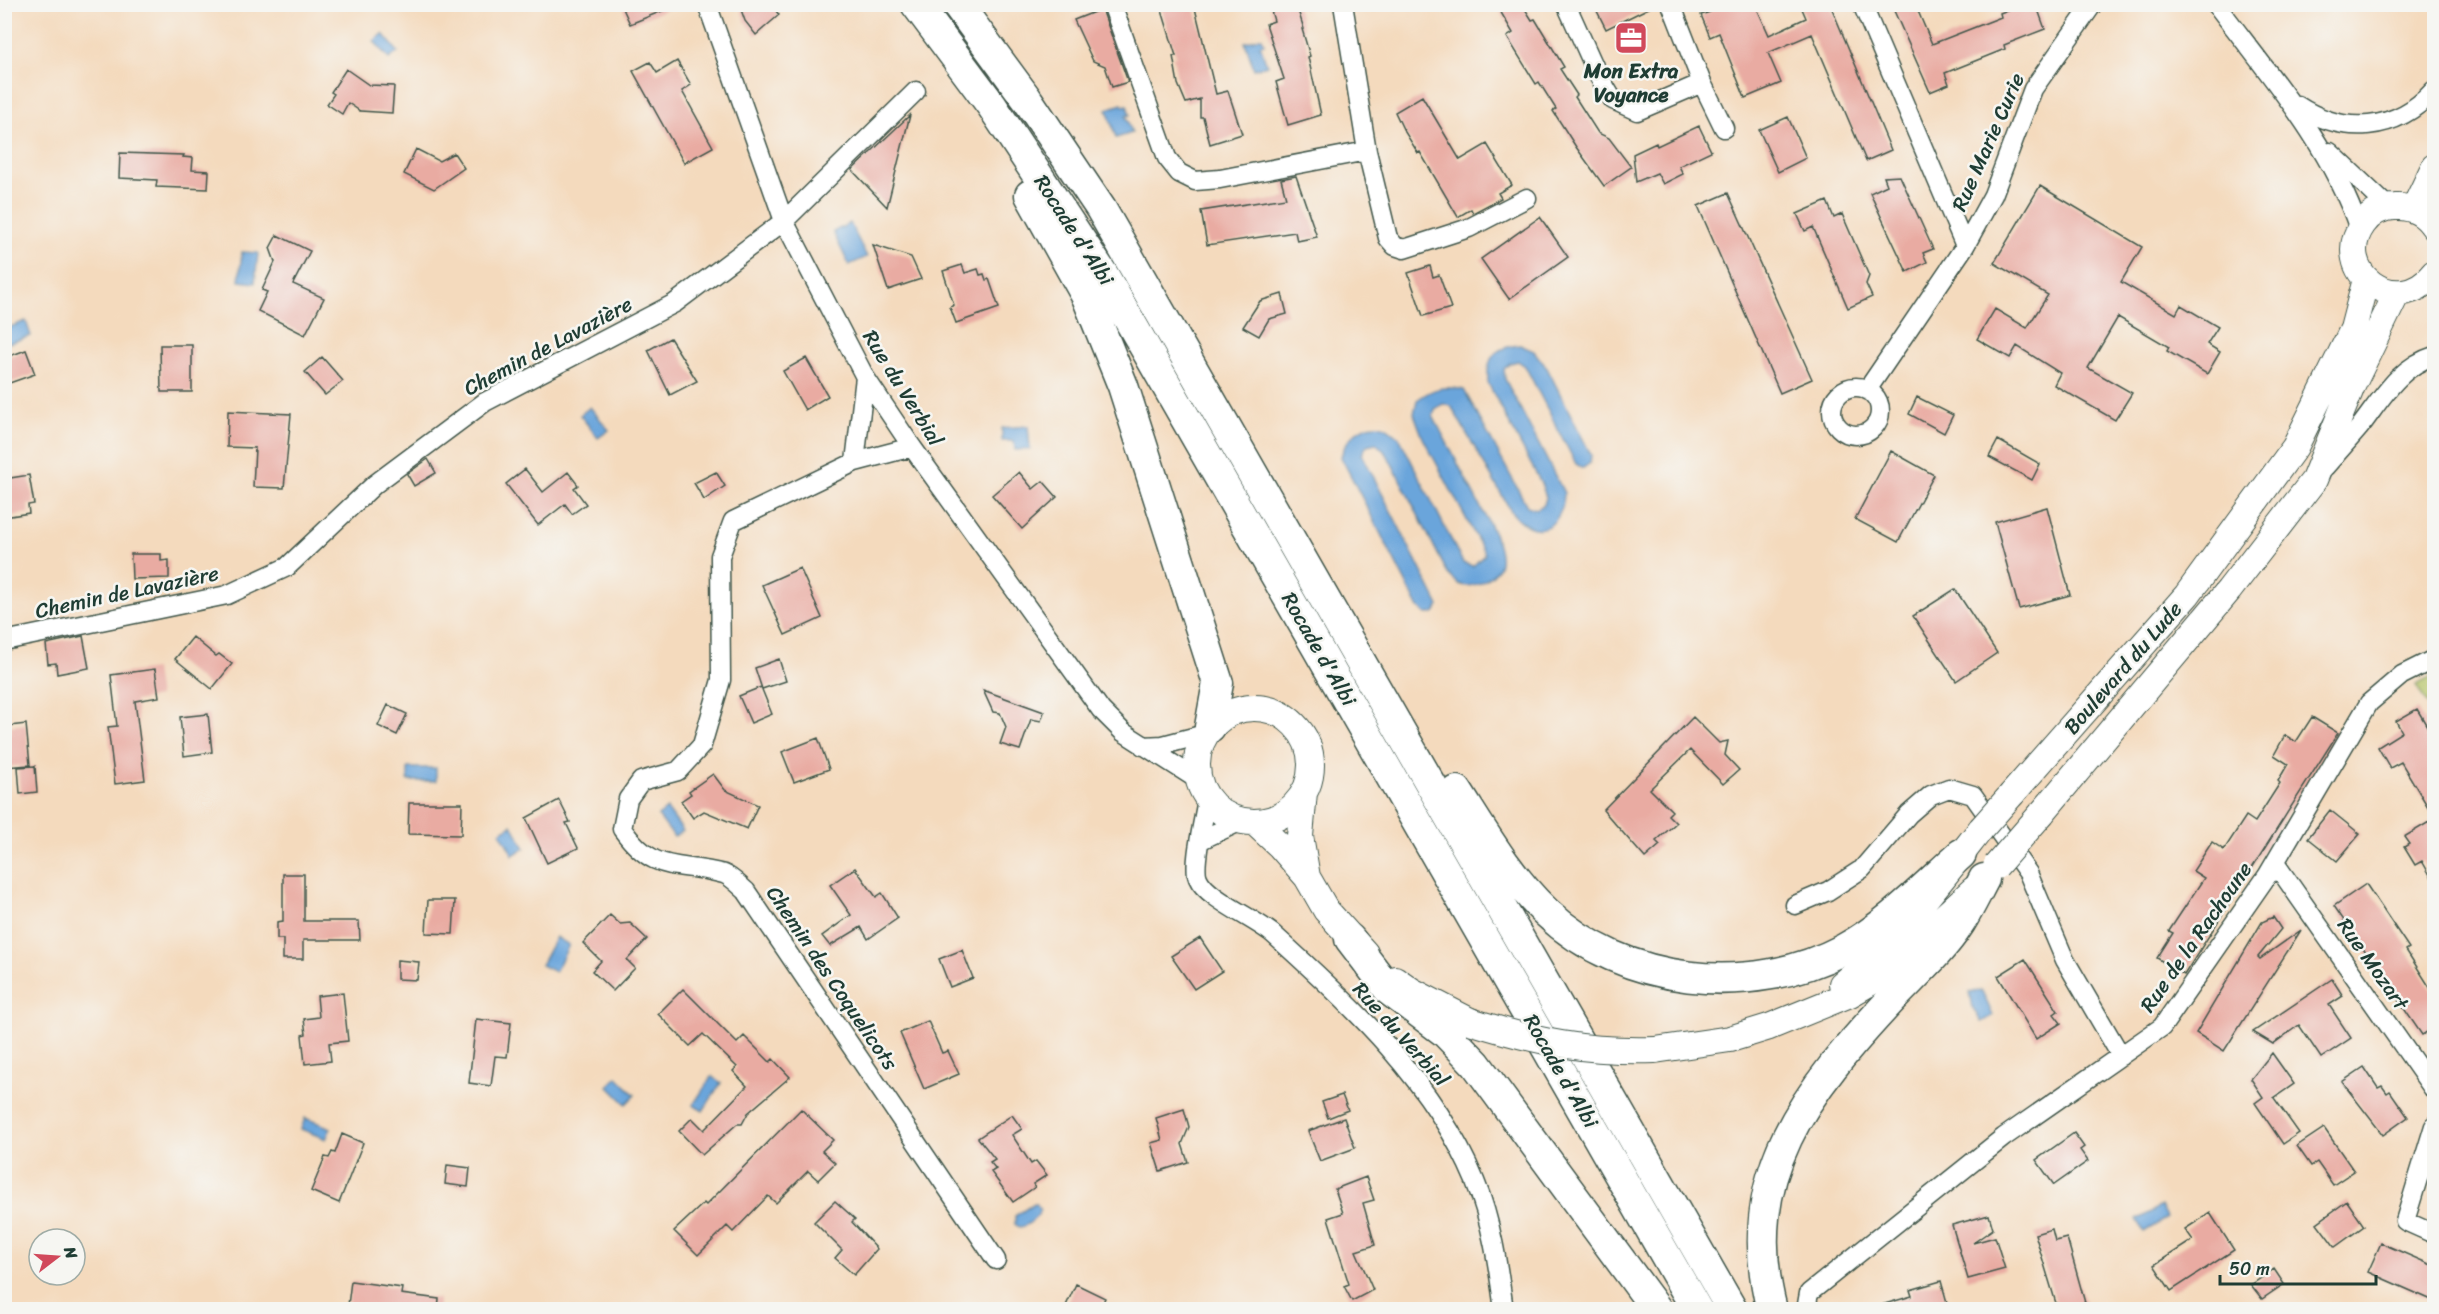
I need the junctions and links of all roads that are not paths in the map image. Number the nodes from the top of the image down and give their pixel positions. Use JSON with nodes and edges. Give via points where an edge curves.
{"nodes":[{"id":1,"x":707,"y":4,"type":"edge"},
{"id":2,"x":916,"y":4,"type":"edge"},
{"id":3,"x":957,"y":4,"type":"edge"},
{"id":4,"x":1112,"y":4,"type":"edge"},
{"id":5,"x":1343,"y":4,"type":"edge"},
{"id":6,"x":1566,"y":4,"type":"edge"},
{"id":7,"x":1671,"y":4,"type":"edge"},
{"id":8,"x":1862,"y":4,"type":"edge"},
{"id":9,"x":2093,"y":4,"type":"edge"},
{"id":10,"x":2216,"y":4,"type":"edge"},
{"id":11,"x":1702,"y":83,"type":"junction"},
{"id":12,"x":2434,"y":90,"type":"edge"},
{"id":13,"x":916,"y":91,"type":"dead end"},
{"id":14,"x":2288,"y":99,"type":"junction"},
{"id":15,"x":992,"y":106,"type":"junction"},
{"id":16,"x":1724,"y":128,"type":"dead end"},
{"id":17,"x":2320,"y":143,"type":"junction"},
{"id":18,"x":1367,"y":151,"type":"junction"},
{"id":19,"x":2434,"y":167,"type":"edge"},
{"id":20,"x":1527,"y":198,"type":"dead end"},
{"id":21,"x":2388,"y":207,"type":"junction"},
{"id":22,"x":1101,"y":209,"type":"junction"},
{"id":23,"x":2414,"y":209,"type":"junction"},
{"id":24,"x":784,"y":221,"type":"junction"},
{"id":25,"x":2434,"y":227,"type":"edge"},
{"id":26,"x":2359,"y":229,"type":"junction"},
{"id":27,"x":1965,"y":246,"type":"junction"},
{"id":28,"x":2366,"y":279,"type":"junction"},
{"id":29,"x":2432,"y":282,"type":"edge"},
{"id":30,"x":2397,"y":293,"type":"junction"},
{"id":31,"x":2434,"y":356,"type":"edge"},
{"id":32,"x":866,"y":377,"type":"junction"},
{"id":33,"x":1867,"y":390,"type":"dead end"},
{"id":34,"x":912,"y":447,"type":"junction"},
{"id":35,"x":855,"y":462,"type":"junction"},
{"id":36,"x":2314,"y":480,"type":"junction"},
{"id":37,"x":4,"y":641,"type":"edge"},
{"id":38,"x":2434,"y":659,"type":"edge"},
{"id":39,"x":1208,"y":731,"type":"junction"},
{"id":40,"x":1143,"y":746,"type":"junction"},
{"id":41,"x":1203,"y":789,"type":"junction"},
{"id":42,"x":1304,"y":792,"type":"junction"},
{"id":43,"x":1247,"y":822,"type":"junction"},
{"id":44,"x":1201,"y":840,"type":"junction"},
{"id":45,"x":1961,"y":854,"type":"junction"},
{"id":46,"x":2275,"y":863,"type":"junction"},
{"id":47,"x":1990,"y":872,"type":"junction"},
{"id":48,"x":1307,"y":877,"type":"junction"},
{"id":49,"x":1795,"y":904,"type":"dead end"},
{"id":50,"x":1350,"y":939,"type":"junction"},
{"id":51,"x":1811,"y":1008,"type":"junction"},
{"id":52,"x":2121,"y":1056,"type":"junction"},
{"id":53,"x":2434,"y":1090,"type":"edge"},
{"id":54,"x":2434,"y":1126,"type":"edge"},
{"id":55,"x":2434,"y":1234,"type":"edge"},
{"id":56,"x":996,"y":1260,"type":"dead end"},
{"id":57,"x":1504,"y":1310,"type":"edge"},
{"id":58,"x":1657,"y":1310,"type":"edge"},
{"id":59,"x":1697,"y":1310,"type":"edge"},
{"id":60,"x":1732,"y":1310,"type":"edge"},
{"id":61,"x":1772,"y":1310,"type":"edge"},
{"id":62,"x":1806,"y":1310,"type":"edge"}],
"edges":[{"from":1,"to":24,"type":"street","name":"Rue du Verbial"},
{"from":2,"to":15,"type":"highway","name":"Rocade d'Albi"},
{"from":3,"to":22,"type":"highway","name":"Rocade d'Albi"},
{"from":4,"to":18,"type":"street","via":[[1167,158],[1179,173],[1195,181],[1220,179]]},
{"from":5,"to":18,"type":"street"},
{"from":6,"to":11,"type":"street","via":[[1613,100],[1637,111]]},
{"from":7,"to":11,"type":"street"},
{"from":8,"to":27,"type":"street"},
{"from":9,"to":27,"type":"street","name":"Rue Marie Curie","via":[[2033,89],[1994,195]]},
{"from":10,"to":14,"type":"street"},
{"from":11,"to":16,"type":"street"},
{"from":12,"to":14,"type":"street","via":[[2409,113],[2361,126],[2334,124]]},
{"from":13,"to":24,"type":"street","name":"Chemin de Lavazière"},
{"from":14,"to":17,"type":"street"},
{"from":15,"to":39,"type":"highway","via":[[1005,153],[1087,297],[1123,386],[1218,683]]},
{"from":15,"to":59,"type":"highway","name":"Rocade d'Albi","via":[[1104,276]]},
{"from":17,"to":21,"type":"street"},
{"from":17,"to":26,"type":"street","via":[[2347,194]]},
{"from":18,"to":20,"type":"street","via":[[1388,238],[1404,249],[1469,228]]},
{"from":19,"to":23,"type":"main road"},
{"from":21,"to":23,"type":"main road"},
{"from":21,"to":26,"type":"main road","via":[[2372,215]]},
{"from":22,"to":45,"type":"highway","via":[[1291,503],[1456,790],[1505,867],[1547,912],[1583,941],[1628,963],[1668,974],[1716,979],[1764,974],[1806,964],[1843,949],[1879,927]]},
{"from":22,"to":60,"type":"highway","name":"Rocade d'Albi"},
{"from":23,"to":25,"type":"main road"},
{"from":24,"to":32,"type":"street","name":"Rue du Verbial"},
{"from":24,"to":37,"type":"street","name":"Chemin de Lavazière","via":[[675,303],[485,402],[375,484],[287,567],[227,595]]},
{"from":26,"to":28,"type":"main road","via":[[2355,255]]},
{"from":27,"to":33,"type":"street","name":"Rue Marie Curie"},
{"from":28,"to":30,"type":"main road","via":[[2374,286]]},
{"from":28,"to":45,"type":"main road","name":"Boulevard du Lude","bridge":true,"via":[[2353,329],[2295,447],[2187,595]]},
{"from":29,"to":30,"type":"main road"},
{"from":30,"to":36,"type":"main road","name":"Boulevard du Lude","via":[[2352,386]]},
{"from":31,"to":36,"type":"street","name":"Boulevard du Lude","via":[[2404,372],[2385,391]]},
{"from":32,"to":34,"type":"street","name":"Rue du Verbial"},
{"from":32,"to":35,"type":"street"},
{"from":34,"to":35,"type":"street","name":"Chemin des Coquelicots"},
{"from":34,"to":40,"type":"street","name":"Rue du Verbial","via":[[1101,710]]},
{"from":35,"to":56,"type":"street","name":"Chemin des Coquelicots","via":[[733,521],[720,556],[721,680],[702,745],[678,771],[641,781],[628,799],[622,829],[637,850],[673,867],[726,875],[746,891]]},
{"from":36,"to":47,"type":"main road","name":"Boulevard du Lude","bridge":true,"via":[[2229,590]]},
{"from":38,"to":46,"type":"street","name":"Rue de la Rachoune","via":[[2402,675],[2369,704]]},
{"from":39,"to":40,"type":"street","via":[[1163,745]]},
{"from":39,"to":41,"type":"main road","via":[[1197,764]]},
{"from":39,"to":42,"type":"main road","via":[[1224,715],[1242,709],[1260,708],[1286,718],[1304,738],[1310,756],[1310,775]]},
{"from":40,"to":41,"type":"street","name":"Rue du Verbial"},
{"from":41,"to":43,"type":"main road","via":[[1228,816]]},
{"from":41,"to":44,"type":"street","name":"Rue du Verbial"},
{"from":42,"to":43,"type":"main road","via":[[1283,814]]},
{"from":42,"to":48,"type":"main road","via":[[1300,836]]},
{"from":43,"to":44,"type":"street"},
{"from":43,"to":48,"type":"main road","via":[[1280,846]]},
{"from":44,"to":57,"type":"street","name":"Rue du Verbial","via":[[1196,856],[1197,878],[1210,894],[1268,930],[1308,966],[1392,1052],[1436,1106],[1476,1182],[1492,1233]]},
{"from":45,"to":51,"type":"main road","name":"Boulevard du Lude","via":[[1916,914],[1867,964]]},
{"from":46,"to":52,"type":"street","name":"Rue de la Rachoune","via":[[2171,1016]]},
{"from":46,"to":53,"type":"street","name":"Rue Mozart"},
{"from":47,"to":51,"type":"main road","name":"Boulevard du Lude","via":[[1878,978],[1850,994]]},
{"from":47,"to":61,"type":"highway","via":[[1959,925],[1829,1068],[1794,1121],[1773,1170],[1763,1228],[1765,1283]]},
{"from":48,"to":50,"type":"main road","name":"Boulevard du Lude","via":[[1326,910]]},
{"from":49,"to":52,"type":"street","via":[[1828,891],[1862,869],[1909,814],[1931,795],[1949,788],[1973,795],[2028,873],[2065,960]]},
{"from":50,"to":51,"type":"main road","name":"Boulevard du Lude","bridge":true,"via":[[1412,991],[1470,1021],[1567,1047],[1655,1050],[1730,1039]]},
{"from":50,"to":58,"type":"highway","via":[[1389,990],[1445,1032],[1476,1064]]},
{"from":52,"to":62,"type":"street","name":"Rue de la Rachoune","via":[[2004,1137],[1809,1293]]},
{"from":54,"to":55,"type":"street","via":[[2405,1221]]}]}
